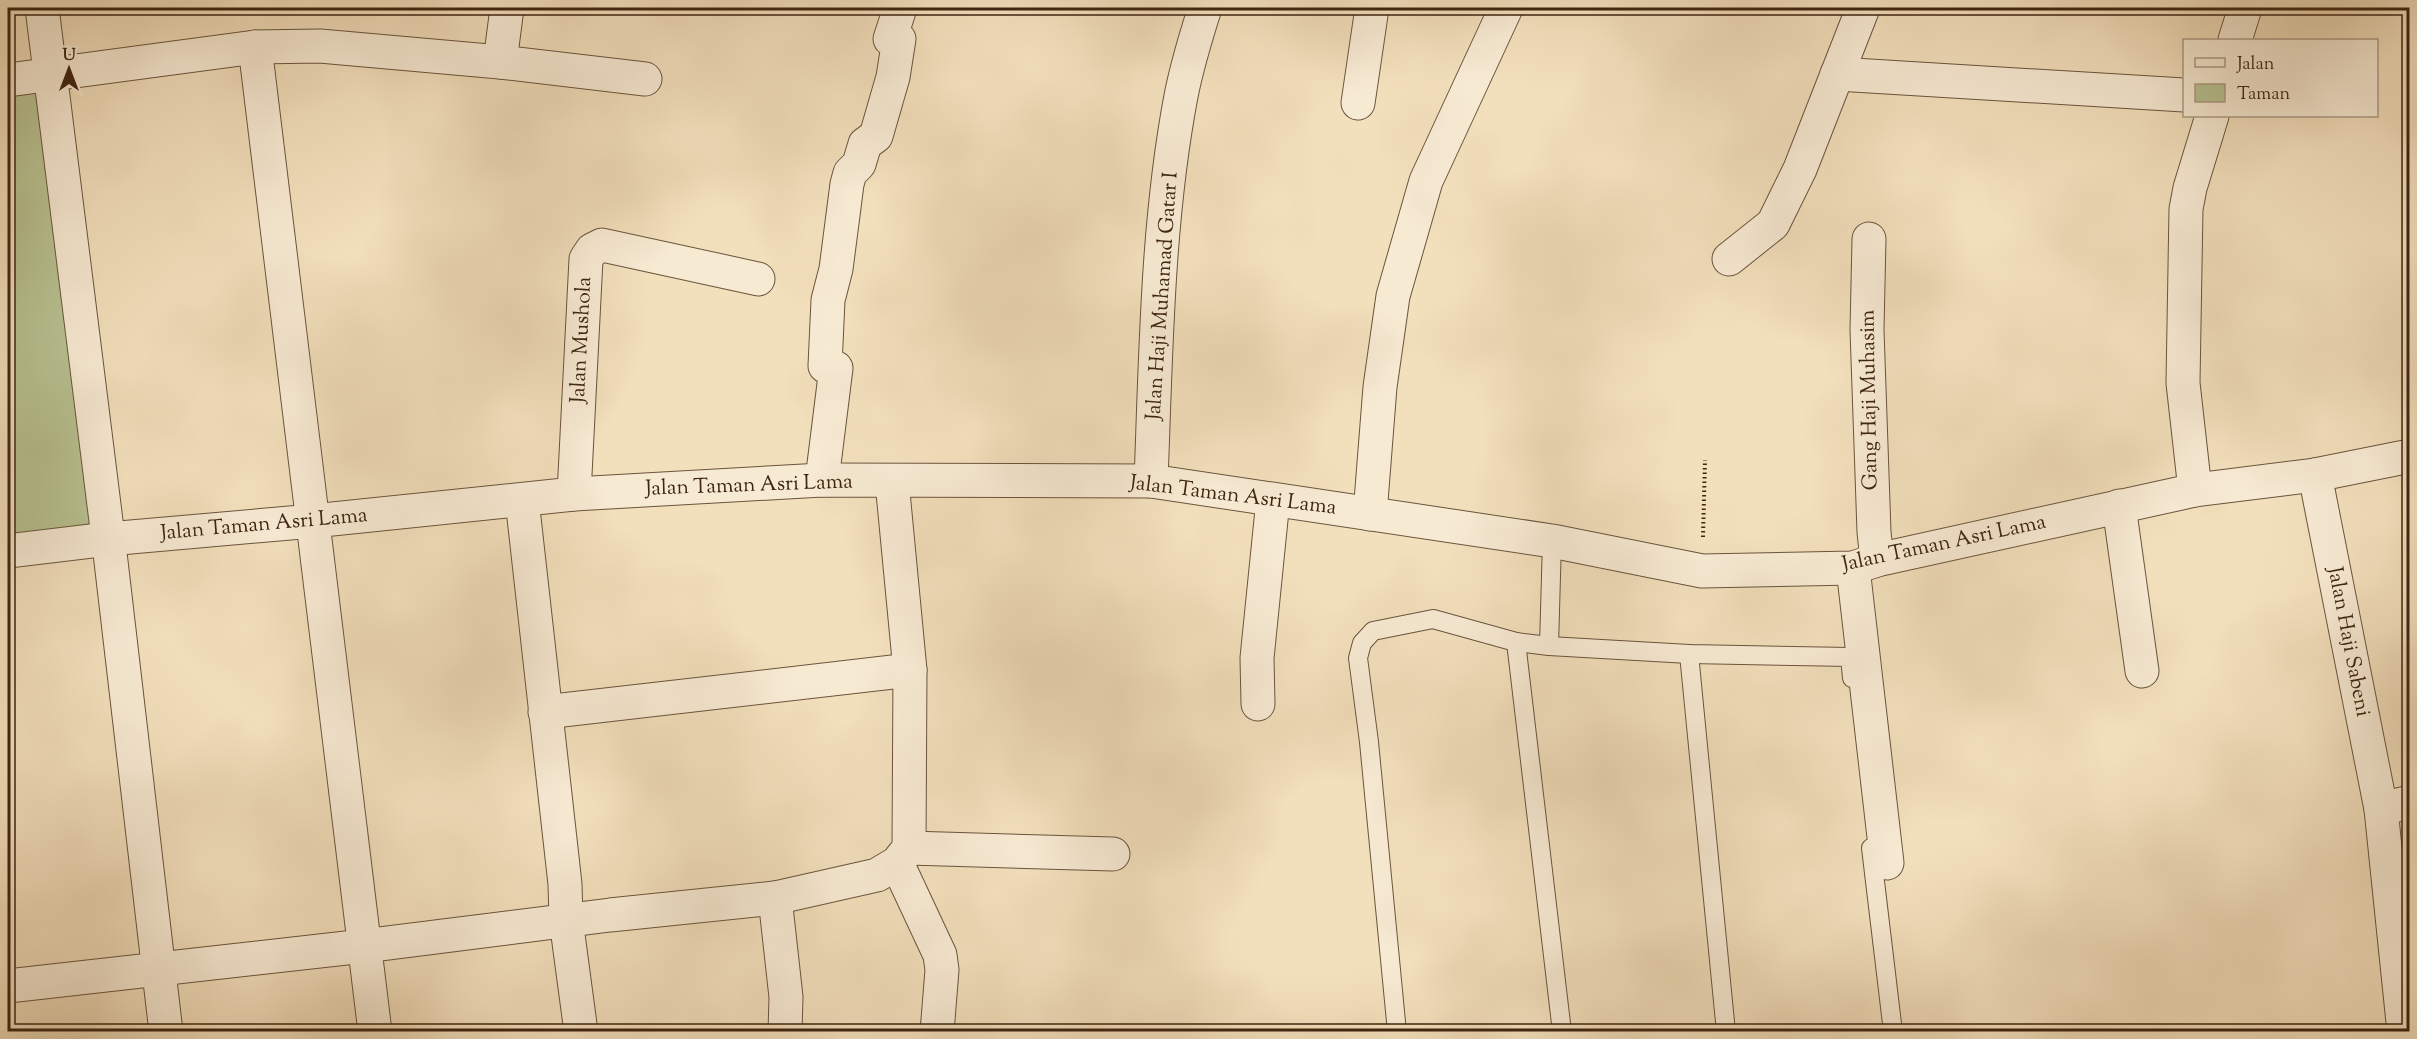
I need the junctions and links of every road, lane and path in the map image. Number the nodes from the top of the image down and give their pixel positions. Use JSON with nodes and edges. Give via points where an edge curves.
{"nodes":[{"id":1,"x":42,"y":8,"type":"edge"},
{"id":2,"x":507,"y":8,"type":"edge"},
{"id":3,"x":900,"y":8,"type":"edge"},
{"id":4,"x":1204,"y":8,"type":"edge"},
{"id":5,"x":1372,"y":8,"type":"edge"},
{"id":6,"x":1506,"y":8,"type":"edge"},
{"id":7,"x":1863,"y":8,"type":"edge"},
{"id":8,"x":2245,"y":8,"type":"edge"},
{"id":9,"x":2235,"y":39,"type":"edge"},
{"id":10,"x":255,"y":47,"type":"junction"},
{"id":11,"x":500,"y":62,"type":"junction"},
{"id":12,"x":1837,"y":74,"type":"junction"},
{"id":13,"x":49,"y":76,"type":"junction"},
{"id":14,"x":645,"y":79,"type":"dead end"},
{"id":15,"x":8,"y":80,"type":"edge"},
{"id":16,"x":2183,"y":95,"type":"edge"},
{"id":17,"x":1358,"y":103,"type":"dead end"},
{"id":18,"x":2212,"y":117,"type":"edge"},
{"id":19,"x":1869,"y":239,"type":"dead end"},
{"id":20,"x":1729,"y":259,"type":"dead end"},
{"id":21,"x":758,"y":279,"type":"dead end"},
{"id":22,"x":2409,"y":456,"type":"edge"},
{"id":23,"x":1705,"y":460,"type":"dead end"},
{"id":24,"x":2315,"y":474,"type":"junction"},
{"id":25,"x":822,"y":480,"type":"junction"},
{"id":26,"x":1151,"y":481,"type":"junction"},
{"id":27,"x":892,"y":482,"type":"junction"},
{"id":28,"x":2195,"y":490,"type":"junction"},
{"id":29,"x":574,"y":494,"type":"junction"},
{"id":30,"x":522,"y":500,"type":"junction"},
{"id":31,"x":1273,"y":500,"type":"junction"},
{"id":32,"x":2120,"y":506,"type":"junction"},
{"id":33,"x":1370,"y":514,"type":"junction"},
{"id":34,"x":313,"y":521,"type":"junction"},
{"id":35,"x":108,"y":539,"type":"junction"},
{"id":36,"x":1552,"y":541,"type":"junction"},
{"id":37,"x":1702,"y":546,"type":"dead end"},
{"id":38,"x":8,"y":551,"type":"edge"},
{"id":39,"x":1865,"y":564,"type":"junction"},
{"id":40,"x":1516,"y":642,"type":"junction"},
{"id":41,"x":1550,"y":646,"type":"junction"},
{"id":42,"x":1689,"y":654,"type":"junction"},
{"id":43,"x":910,"y":670,"type":"junction"},
{"id":44,"x":2142,"y":671,"type":"dead end"},
{"id":45,"x":1258,"y":704,"type":"dead end"},
{"id":46,"x":545,"y":712,"type":"junction"},
{"id":47,"x":2395,"y":805,"type":"edge"},
{"id":48,"x":1113,"y":854,"type":"dead end"},
{"id":49,"x":903,"y":855,"type":"junction"},
{"id":50,"x":1887,"y":863,"type":"dead end"},
{"id":51,"x":775,"y":898,"type":"junction"},
{"id":52,"x":566,"y":920,"type":"junction"},
{"id":53,"x":364,"y":946,"type":"junction"},
{"id":54,"x":2402,"y":950,"type":"edge"},
{"id":55,"x":160,"y":969,"type":"junction"},
{"id":56,"x":8,"y":986,"type":"edge"},
{"id":57,"x":166,"y":1032,"type":"edge"},
{"id":58,"x":375,"y":1032,"type":"edge"},
{"id":59,"x":581,"y":1032,"type":"edge"},
{"id":60,"x":785,"y":1032,"type":"edge"},
{"id":61,"x":937,"y":1032,"type":"edge"},
{"id":62,"x":1396,"y":1032,"type":"edge"},
{"id":63,"x":1562,"y":1032,"type":"edge"},
{"id":64,"x":1726,"y":1032,"type":"edge"},
{"id":65,"x":1893,"y":1032,"type":"edge"},
{"id":66,"x":2403,"y":1032,"type":"edge"}],
"edges":[{"from":1,"to":13,"type":"street"},
{"from":2,"to":11,"type":"street"},
{"from":3,"to":25,"type":"street","via":[[890,39],[899,39],[893,77],[876,136],[865,144],[847,184],[828,300],[825,366],[836,368]]},
{"from":4,"to":26,"type":"street","name":"Jalan Haji Muhamad Gatar I","via":[[1181,95],[1164,219]]},
{"from":5,"to":17,"type":"street"},
{"from":6,"to":33,"type":"street","via":[[1426,181],[1393,296],[1380,387]]},
{"from":7,"to":12,"type":"street"},
{"from":8,"to":9,"type":"street"},
{"from":10,"to":11,"type":"street","via":[[320,46]]},
{"from":10,"to":13,"type":"street"},
{"from":10,"to":34,"type":"street"},
{"from":11,"to":14,"type":"street"},
{"from":12,"to":16,"type":"street"},
{"from":12,"to":20,"type":"street","via":[[1800,169],[1773,224]]},
{"from":13,"to":15,"type":"street"},
{"from":13,"to":35,"type":"street"},
{"from":18,"to":28,"type":"street","via":[[2186,209],[2183,383]]},
{"from":19,"to":39,"type":"street","name":"Gang Haji Muhasim","via":[[1867,330],[1874,532]]},
{"from":21,"to":29,"type":"street","name":"Jalan Mushola","via":[[602,245],[592,250],[586,259]]},
{"from":22,"to":24,"type":"street","name":"Jalan Taman Asri Lama"},
{"from":23,"to":37,"type":"path"},
{"from":24,"to":28,"type":"street","name":"Jalan Taman Asri Lama"},
{"from":24,"to":47,"type":"street","name":"Jalan Haji Sabeni"},
{"from":25,"to":27,"type":"street","name":"Jalan Taman Asri Lama"},
{"from":25,"to":29,"type":"street","name":"Jalan Taman Asri Lama"},
{"from":26,"to":27,"type":"street","name":"Jalan Taman Asri Lama"},
{"from":26,"to":31,"type":"street","name":"Jalan Taman Asri Lama"},
{"from":27,"to":43,"type":"street"},
{"from":28,"to":32,"type":"street","name":"Jalan Taman Asri Lama"},
{"from":29,"to":30,"type":"street","name":"Jalan Taman Asri Lama"},
{"from":30,"to":34,"type":"street","name":"Jalan Taman Asri Lama"},
{"from":30,"to":46,"type":"street"},
{"from":31,"to":33,"type":"street","name":"Jalan Taman Asri Lama"},
{"from":31,"to":45,"type":"street","via":[[1257,658]]},
{"from":32,"to":39,"type":"street","name":"Jalan Taman Asri Lama"},
{"from":32,"to":44,"type":"street"},
{"from":33,"to":36,"type":"street","name":"Jalan Taman Asri Lama"},
{"from":34,"to":35,"type":"street","name":"Jalan Taman Asri Lama"},
{"from":34,"to":53,"type":"street"},
{"from":35,"to":38,"type":"street","name":"Jalan Taman Asri Lama"},
{"from":35,"to":55,"type":"street"},
{"from":36,"to":39,"type":"street","name":"Jalan Taman Asri Lama","via":[[1702,571]]},
{"from":36,"to":41,"type":"lane"},
{"from":39,"to":50,"type":"street","name":"Gang Haji Muhasim"},
{"from":40,"to":41,"type":"lane"},
{"from":40,"to":62,"type":"lane","via":[[1433,619],[1373,631],[1362,643],[1358,658]]},
{"from":40,"to":63,"type":"lane"},
{"from":41,"to":42,"type":"lane"},
{"from":42,"to":64,"type":"lane"},
{"from":42,"to":65,"type":"lane","via":[[1850,657]]},
{"from":43,"to":46,"type":"street"},
{"from":43,"to":49,"type":"street"},
{"from":46,"to":52,"type":"street"},
{"from":47,"to":54,"type":"street","name":"Jalan Haji Sabeni"},
{"from":48,"to":49,"type":"street"},
{"from":49,"to":51,"type":"street","via":[[877,875]]},
{"from":49,"to":61,"type":"street","via":[[940,955]]},
{"from":51,"to":52,"type":"street"},
{"from":51,"to":60,"type":"street","via":[[786,997]]},
{"from":52,"to":53,"type":"street"},
{"from":52,"to":59,"type":"street"},
{"from":53,"to":55,"type":"street"},
{"from":53,"to":58,"type":"street"},
{"from":54,"to":66,"type":"street","name":"Jalan Haji Sabeni"},
{"from":55,"to":56,"type":"street"},
{"from":55,"to":57,"type":"street"}]}
